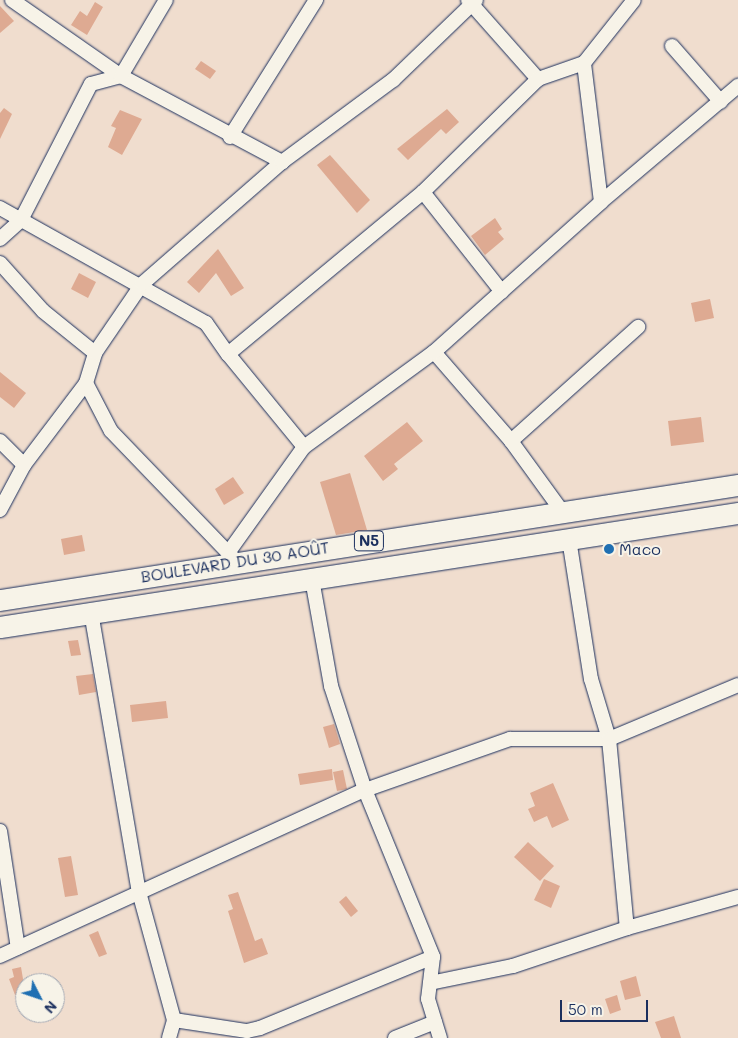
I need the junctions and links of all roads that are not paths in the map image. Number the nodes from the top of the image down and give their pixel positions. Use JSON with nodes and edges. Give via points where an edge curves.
{"nodes":[{"id":1,"x":12,"y":0,"type":"edge"},
{"id":2,"x":166,"y":0,"type":"edge"},
{"id":3,"x":316,"y":0,"type":"edge"},
{"id":4,"x":634,"y":0,"type":"edge"},
{"id":5,"x":472,"y":1,"type":"edge"},
{"id":6,"x":672,"y":46,"type":"dead end"},
{"id":7,"x":584,"y":63,"type":"junction"},
{"id":8,"x":122,"y":76,"type":"junction"},
{"id":9,"x":538,"y":79,"type":"junction"},
{"id":10,"x":738,"y":86,"type":"edge"},
{"id":11,"x":721,"y":102,"type":"junction"},
{"id":12,"x":230,"y":137,"type":"junction"},
{"id":13,"x":282,"y":162,"type":"junction"},
{"id":14,"x":422,"y":192,"type":"junction"},
{"id":15,"x":601,"y":202,"type":"junction"},
{"id":16,"x":0,"y":208,"type":"edge"},
{"id":17,"x":21,"y":220,"type":"junction"},
{"id":18,"x":0,"y":239,"type":"edge"},
{"id":19,"x":0,"y":263,"type":"edge"},
{"id":20,"x":142,"y":284,"type":"junction"},
{"id":21,"x":502,"y":292,"type":"junction"},
{"id":22,"x":638,"y":328,"type":"dead end"},
{"id":23,"x":434,"y":352,"type":"junction"},
{"id":24,"x":95,"y":353,"type":"junction"},
{"id":25,"x":228,"y":354,"type":"junction"},
{"id":26,"x":86,"y":383,"type":"junction"},
{"id":27,"x":0,"y":441,"type":"edge"},
{"id":28,"x":511,"y":441,"type":"junction"},
{"id":29,"x":304,"y":448,"type":"junction"},
{"id":30,"x":24,"y":465,"type":"junction"},
{"id":31,"x":738,"y":485,"type":"edge"},
{"id":32,"x":0,"y":510,"type":"edge"},
{"id":33,"x":738,"y":513,"type":"edge"},
{"id":34,"x":564,"y":514,"type":"junction"},
{"id":35,"x":569,"y":539,"type":"junction"},
{"id":36,"x":232,"y":557,"type":"junction"},
{"id":37,"x":312,"y":579,"type":"junction"},
{"id":38,"x":0,"y":600,"type":"edge"},
{"id":39,"x":91,"y":612,"type":"junction"},
{"id":40,"x":0,"y":627,"type":"edge"},
{"id":41,"x":738,"y":685,"type":"edge"},
{"id":42,"x":609,"y":739,"type":"junction"},
{"id":43,"x":364,"y":790,"type":"junction"},
{"id":44,"x":0,"y":831,"type":"edge"},
{"id":45,"x":139,"y":892,"type":"junction"},
{"id":46,"x":738,"y":897,"type":"edge"},
{"id":47,"x":627,"y":928,"type":"junction"},
{"id":48,"x":18,"y":948,"type":"junction"},
{"id":49,"x":0,"y":956,"type":"edge"},
{"id":50,"x":432,"y":957,"type":"junction"},
{"id":51,"x":430,"y":983,"type":"junction"},
{"id":52,"x":174,"y":1020,"type":"junction"},
{"id":53,"x":435,"y":1022,"type":"junction"},
{"id":54,"x":169,"y":1038,"type":"edge"},
{"id":55,"x":396,"y":1038,"type":"edge"},
{"id":56,"x":440,"y":1038,"type":"edge"}],
"edges":[{"from":1,"to":8,"type":"street"},
{"from":2,"to":8,"type":"street"},
{"from":3,"to":12,"type":"street"},
{"from":4,"to":7,"type":"street"},
{"from":5,"to":9,"type":"street"},
{"from":5,"to":13,"type":"street","via":[[393,80]]},
{"from":6,"to":11,"type":"street"},
{"from":7,"to":9,"type":"street"},
{"from":7,"to":15,"type":"street"},
{"from":8,"to":12,"type":"street"},
{"from":8,"to":17,"type":"street","via":[[91,84]]},
{"from":9,"to":14,"type":"street"},
{"from":10,"to":11,"type":"street"},
{"from":11,"to":15,"type":"street"},
{"from":12,"to":13,"type":"street"},
{"from":13,"to":20,"type":"street"},
{"from":14,"to":21,"type":"street"},
{"from":14,"to":25,"type":"street"},
{"from":15,"to":21,"type":"street"},
{"from":16,"to":17,"type":"street"},
{"from":17,"to":18,"type":"street"},
{"from":17,"to":20,"type":"street"},
{"from":19,"to":24,"type":"street","via":[[43,311]]},
{"from":20,"to":24,"type":"street"},
{"from":20,"to":25,"type":"street","via":[[206,323]]},
{"from":21,"to":23,"type":"street"},
{"from":22,"to":28,"type":"street"},
{"from":23,"to":28,"type":"street"},
{"from":23,"to":29,"type":"street"},
{"from":24,"to":26,"type":"street"},
{"from":25,"to":29,"type":"street"},
{"from":26,"to":30,"type":"street"},
{"from":26,"to":36,"type":"street","via":[[110,431]]},
{"from":27,"to":30,"type":"street"},
{"from":28,"to":34,"type":"street"},
{"from":29,"to":36,"type":"street"},
{"from":30,"to":32,"type":"street"},
{"from":31,"to":34,"type":"highway","name":"BOULEVARD DU 30 AOÛT","number":"N5"},
{"from":33,"to":35,"type":"highway","name":"BOULEVARD DU 30 AOÛT","number":"N5"},
{"from":34,"to":36,"type":"highway","name":"BOULEVARD DU 30 AOÛT","number":"N5"},
{"from":35,"to":37,"type":"highway","name":"BOULEVARD DU 30 AOÛT","number":"N5"},
{"from":35,"to":42,"type":"street","via":[[591,679]]},
{"from":36,"to":38,"type":"highway","name":"BOULEVARD DU 30 AOÛT","number":"N5"},
{"from":37,"to":39,"type":"highway","name":"BOULEVARD DU 30 AOÛT","number":"N5"},
{"from":37,"to":43,"type":"street","via":[[331,686]]},
{"from":39,"to":40,"type":"highway","name":"BOULEVARD DU 30 AOÛT","number":"N5"},
{"from":39,"to":45,"type":"street"},
{"from":41,"to":42,"type":"street"},
{"from":42,"to":43,"type":"street","via":[[510,739]]},
{"from":42,"to":47,"type":"street"},
{"from":43,"to":45,"type":"street"},
{"from":43,"to":50,"type":"street"},
{"from":44,"to":48,"type":"street"},
{"from":45,"to":48,"type":"street"},
{"from":45,"to":52,"type":"street"},
{"from":46,"to":47,"type":"street"},
{"from":47,"to":51,"type":"street","via":[[513,966]]},
{"from":48,"to":49,"type":"street"},
{"from":50,"to":51,"type":"street"},
{"from":50,"to":52,"type":"street","via":[[260,1028],[247,1031]]},
{"from":51,"to":53,"type":"street","via":[[428,999]]},
{"from":52,"to":54,"type":"street"},
{"from":53,"to":55,"type":"street"},
{"from":53,"to":56,"type":"street"}]}
